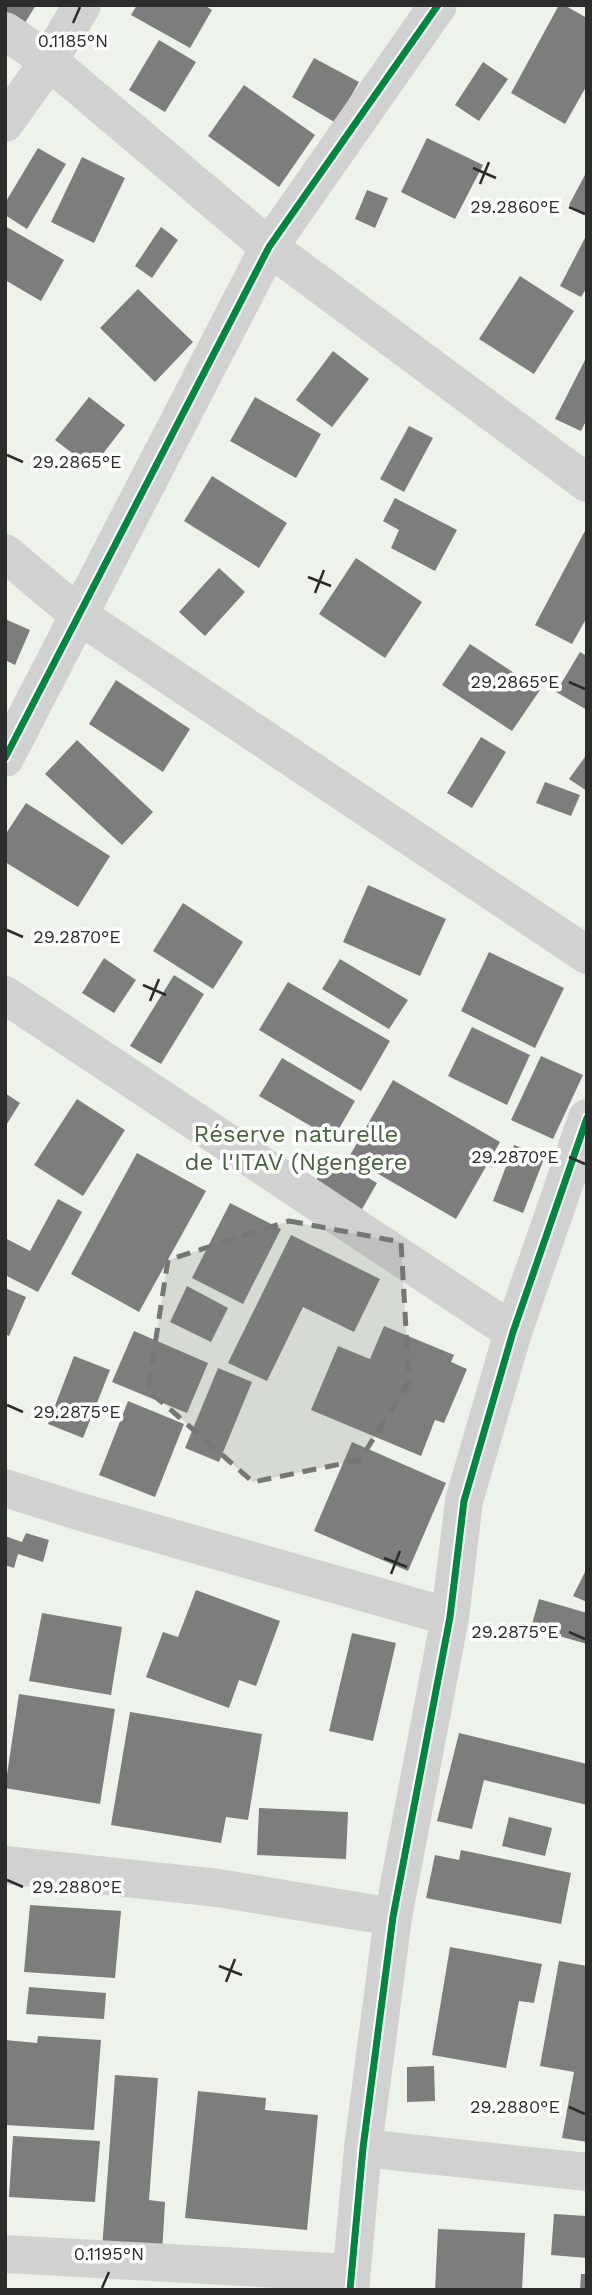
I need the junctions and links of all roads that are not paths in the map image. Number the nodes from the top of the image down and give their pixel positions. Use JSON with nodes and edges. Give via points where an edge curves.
{"nodes":[{"id":1,"x":82,"y":5,"type":"edge"},
{"id":2,"x":438,"y":5,"type":"edge"},
{"id":3,"x":5,"y":32,"type":"edge"},
{"id":4,"x":49,"y":61,"type":"junction"},
{"id":5,"x":5,"y":123,"type":"edge"},
{"id":6,"x":269,"y":247,"type":"junction"},
{"id":7,"x":587,"y":483,"type":"edge"},
{"id":8,"x":5,"y":553,"type":"edge"},
{"id":9,"x":80,"y":615,"type":"junction"},
{"id":10,"x":5,"y":758,"type":"edge"},
{"id":11,"x":587,"y":955,"type":"edge"},
{"id":12,"x":5,"y":995,"type":"edge"},
{"id":13,"x":587,"y":1118,"type":"edge"},
{"id":14,"x":513,"y":1332,"type":"junction"},
{"id":15,"x":5,"y":1488,"type":"edge"},
{"id":16,"x":450,"y":1617,"type":"junction"},
{"id":17,"x":5,"y":1866,"type":"edge"},
{"id":18,"x":393,"y":1917,"type":"junction"},
{"id":19,"x":363,"y":2148,"type":"junction"},
{"id":20,"x":587,"y":2172,"type":"edge"},
{"id":21,"x":5,"y":2254,"type":"edge"},
{"id":22,"x":350,"y":2281,"type":"edge"}],
"edges":[{"from":1,"to":4,"type":"street"},
{"from":2,"to":6,"type":"street"},
{"from":3,"to":4,"type":"street"},
{"from":4,"to":5,"type":"street"},
{"from":4,"to":6,"type":"street"},
{"from":6,"to":7,"type":"street"},
{"from":6,"to":9,"type":"street"},
{"from":8,"to":9,"type":"street"},
{"from":9,"to":10,"type":"street"},
{"from":9,"to":11,"type":"street"},
{"from":12,"to":14,"type":"street"},
{"from":13,"to":14,"type":"street"},
{"from":14,"to":16,"type":"street","via":[[464,1501]]},
{"from":15,"to":16,"type":"street"},
{"from":16,"to":18,"type":"street"},
{"from":17,"to":18,"type":"street","via":[[218,1888]]},
{"from":18,"to":19,"type":"street"},
{"from":19,"to":20,"type":"street"},
{"from":19,"to":22,"type":"street"},
{"from":21,"to":22,"type":"street"}]}
